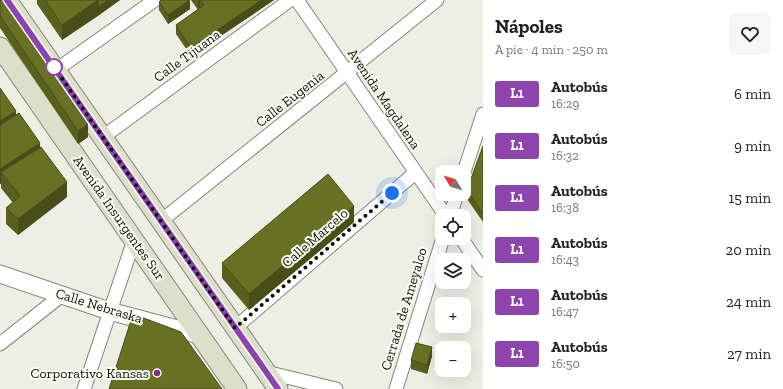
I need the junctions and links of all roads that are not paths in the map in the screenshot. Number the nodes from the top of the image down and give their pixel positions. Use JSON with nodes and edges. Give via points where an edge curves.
{"nodes":[{"id":1,"x":7,"y":0,"type":"edge"},
{"id":2,"x":155,"y":0,"type":"edge"},
{"id":3,"x":290,"y":0,"type":"edge"},
{"id":4,"x":297,"y":0,"type":"edge"},
{"id":5,"x":438,"y":0,"type":"edge"},
{"id":6,"x":0,"y":47,"type":"edge"},
{"id":7,"x":56,"y":70,"type":"junction"},
{"id":8,"x":347,"y":74,"type":"junction"},
{"id":9,"x":483,"y":114,"type":"edge"},
{"id":10,"x":103,"y":137,"type":"junction"},
{"id":11,"x":466,"y":165,"type":"edge"},
{"id":12,"x":415,"y":173,"type":"junction"},
{"id":13,"x":441,"y":209,"type":"edge"},
{"id":14,"x":161,"y":221,"type":"junction"},
{"id":15,"x":134,"y":240,"type":"junction"},
{"id":16,"x":441,"y":245,"type":"edge"},
{"id":17,"x":466,"y":245,"type":"edge"},
{"id":18,"x":483,"y":270,"type":"edge"},
{"id":19,"x":0,"y":274,"type":"edge"},
{"id":20,"x":62,"y":295,"type":"junction"},
{"id":21,"x":109,"y":311,"type":"junction"},
{"id":22,"x":235,"y":328,"type":"junction"},
{"id":23,"x":200,"y":335,"type":"junction"},
{"id":24,"x":0,"y":344,"type":"edge"},
{"id":25,"x":266,"y":372,"type":"junction"},
{"id":26,"x":84,"y":389,"type":"edge"},
{"id":27,"x":237,"y":389,"type":"edge"},
{"id":28,"x":278,"y":389,"type":"edge"},
{"id":29,"x":336,"y":389,"type":"edge"},
{"id":30,"x":396,"y":389,"type":"edge"}],
"edges":[{"from":1,"to":7,"type":"main road"},
{"from":2,"to":7,"type":"street"},
{"from":3,"to":10,"type":"street","name":"Calle Tijuana"},
{"from":4,"to":8,"type":"street","name":"Avenida Magdalena"},
{"from":5,"to":8,"type":"street","name":"Calle Eugenia"},
{"from":6,"to":15,"type":"main road","name":"Avenida Insurgentes Sur"},
{"from":7,"to":10,"type":"main road"},
{"from":8,"to":12,"type":"street","name":"Avenida Magdalena"},
{"from":8,"to":14,"type":"street","name":"Calle Eugenia"},
{"from":9,"to":11,"type":"street"},
{"from":10,"to":14,"type":"main road"},
{"from":12,"to":13,"type":"street","name":"Avenida Magdalena"},
{"from":12,"to":22,"type":"street","name":"Calle Marcelo"},
{"from":14,"to":22,"type":"main road"},
{"from":15,"to":21,"type":"street"},
{"from":15,"to":23,"type":"main road","name":"Avenida Insurgentes Sur"},
{"from":16,"to":30,"type":"street","name":"Cerrada de Ameyalco"},
{"from":17,"to":18,"type":"street"},
{"from":19,"to":20,"type":"street","name":"Calle Nebraska"},
{"from":20,"to":21,"type":"street","name":"Calle Nebraska"},
{"from":20,"to":24,"type":"street"},
{"from":21,"to":23,"type":"street","name":"Calle Nebraska"},
{"from":21,"to":26,"type":"street"},
{"from":22,"to":25,"type":"main road"},
{"from":23,"to":27,"type":"main road","name":"Avenida Insurgentes Sur"},
{"from":25,"to":28,"type":"main road"},
{"from":25,"to":29,"type":"street"}]}
